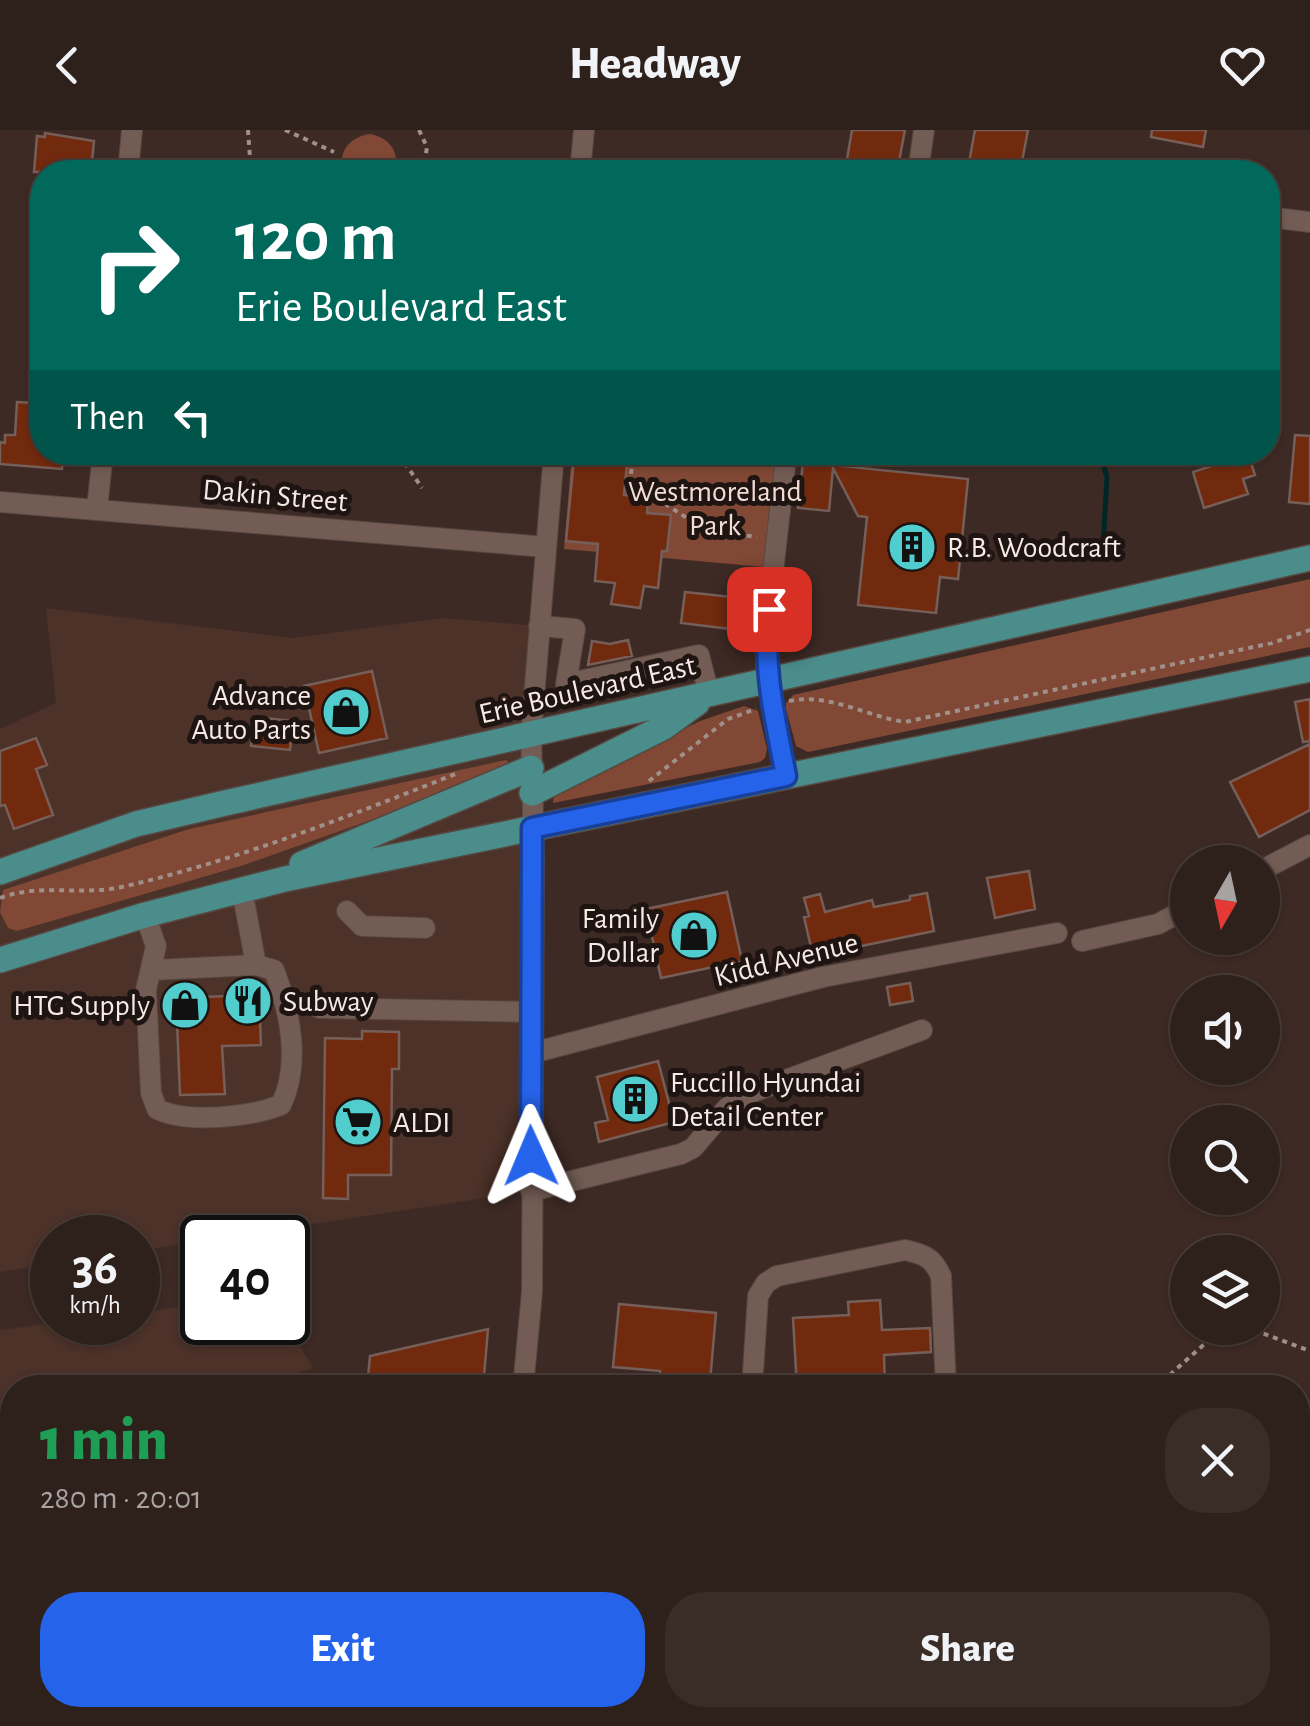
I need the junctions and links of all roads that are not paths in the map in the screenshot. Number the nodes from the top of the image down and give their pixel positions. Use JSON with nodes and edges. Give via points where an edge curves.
{"nodes":[{"id":1,"x":132,"y":130,"type":"edge"},
{"id":2,"x":584,"y":130,"type":"edge"},
{"id":3,"x":924,"y":130,"type":"edge"},
{"id":4,"x":129,"y":160,"type":"edge"},
{"id":5,"x":581,"y":160,"type":"edge"},
{"id":6,"x":920,"y":160,"type":"edge"},
{"id":7,"x":1280,"y":218,"type":"edge"},
{"id":8,"x":1310,"y":222,"type":"edge"},
{"id":9,"x":102,"y":465,"type":"edge"},
{"id":10,"x":553,"y":465,"type":"edge"},
{"id":11,"x":785,"y":466,"type":"dead end"},
{"id":12,"x":0,"y":502,"type":"edge"},
{"id":13,"x":98,"y":509,"type":"junction"},
{"id":14,"x":546,"y":546,"type":"junction"},
{"id":15,"x":1305,"y":555,"type":"edge"},
{"id":16,"x":539,"y":626,"type":"junction"},
{"id":17,"x":1310,"y":669,"type":"edge"},
{"id":18,"x":767,"y":681,"type":"junction"},
{"id":19,"x":710,"y":694,"type":"junction"},
{"id":20,"x":531,"y":734,"type":"junction"},
{"id":21,"x":786,"y":776,"type":"junction"},
{"id":22,"x":532,"y":781,"type":"junction"},
{"id":23,"x":532,"y":828,"type":"junction"},
{"id":24,"x":1310,"y":845,"type":"edge"},
{"id":25,"x":1280,"y":861,"type":"edge"},
{"id":26,"x":0,"y":872,"type":"edge"},
{"id":27,"x":242,"y":890,"type":"junction"},
{"id":28,"x":347,"y":911,"type":"dead end"},
{"id":29,"x":145,"y":915,"type":"junction"},
{"id":30,"x":1170,"y":918,"type":"edge"},
{"id":31,"x":424,"y":928,"type":"dead end"},
{"id":32,"x":1056,"y":933,"type":"dead end"},
{"id":33,"x":1082,"y":940,"type":"dead end"},
{"id":34,"x":0,"y":960,"type":"edge"},
{"id":35,"x":256,"y":965,"type":"junction"},
{"id":36,"x":152,"y":970,"type":"junction"},
{"id":37,"x":319,"y":1008,"type":"dead end"},
{"id":38,"x":532,"y":1012,"type":"junction"},
{"id":39,"x":922,"y":1030,"type":"dead end"},
{"id":40,"x":532,"y":1053,"type":"junction"},
{"id":41,"x":532,"y":1191,"type":"junction"},
{"id":42,"x":523,"y":1375,"type":"edge"},
{"id":43,"x":753,"y":1375,"type":"edge"},
{"id":44,"x":945,"y":1375,"type":"edge"}],
"edges":[{"from":1,"to":4,"type":"street"},
{"from":2,"to":5,"type":"street"},
{"from":3,"to":6,"type":"street"},
{"from":7,"to":8,"type":"street"},
{"from":9,"to":13,"type":"street"},
{"from":10,"to":14,"type":"street"},
{"from":11,"to":18,"type":"street","via":[[765,642]]},
{"from":12,"to":13,"type":"street","name":"Dakin Street"},
{"from":13,"to":14,"type":"street","name":"Dakin Street"},
{"from":14,"to":16,"type":"street"},
{"from":15,"to":18,"type":"main road","name":"Erie Boulevard East"},
{"from":16,"to":19,"type":"street","via":[[576,629],[566,684],[699,655]]},
{"from":16,"to":20,"type":"street"},
{"from":17,"to":21,"type":"main road"},
{"from":18,"to":19,"type":"main road","name":"Erie Boulevard East"},
{"from":18,"to":21,"type":"street"},
{"from":19,"to":20,"type":"main road","name":"Erie Boulevard East"},
{"from":19,"to":22,"type":"main road","via":[[664,727]]},
{"from":20,"to":22,"type":"street"},
{"from":20,"to":26,"type":"main road","name":"Erie Boulevard East","via":[[136,824]]},
{"from":21,"to":23,"type":"main road"},
{"from":22,"to":23,"type":"street"},
{"from":22,"to":27,"type":"main road"},
{"from":23,"to":27,"type":"main road"},
{"from":23,"to":38,"type":"street"},
{"from":24,"to":25,"type":"street"},
{"from":27,"to":29,"type":"main road"},
{"from":27,"to":35,"type":"street"},
{"from":28,"to":31,"type":"street","via":[[362,926]]},
{"from":29,"to":34,"type":"main road"},
{"from":29,"to":36,"type":"street","via":[[156,946]]},
{"from":30,"to":33,"type":"street"},
{"from":32,"to":40,"type":"street","name":"Kidd Avenue","via":[[824,977]]},
{"from":35,"to":36,"type":"street"},
{"from":35,"to":36,"type":"street","via":[[274,970],[285,997],[292,1072],[286,1095],[262,1112],[180,1118],[157,1109],[151,1093],[146,990]]},
{"from":37,"to":38,"type":"street"},
{"from":38,"to":40,"type":"street"},
{"from":39,"to":41,"type":"street","via":[[750,1093],[680,1154]]},
{"from":40,"to":41,"type":"street"},
{"from":41,"to":42,"type":"street"},
{"from":43,"to":44,"type":"street","via":[[758,1296],[766,1283],[905,1250],[935,1262],[940,1276]]}]}
